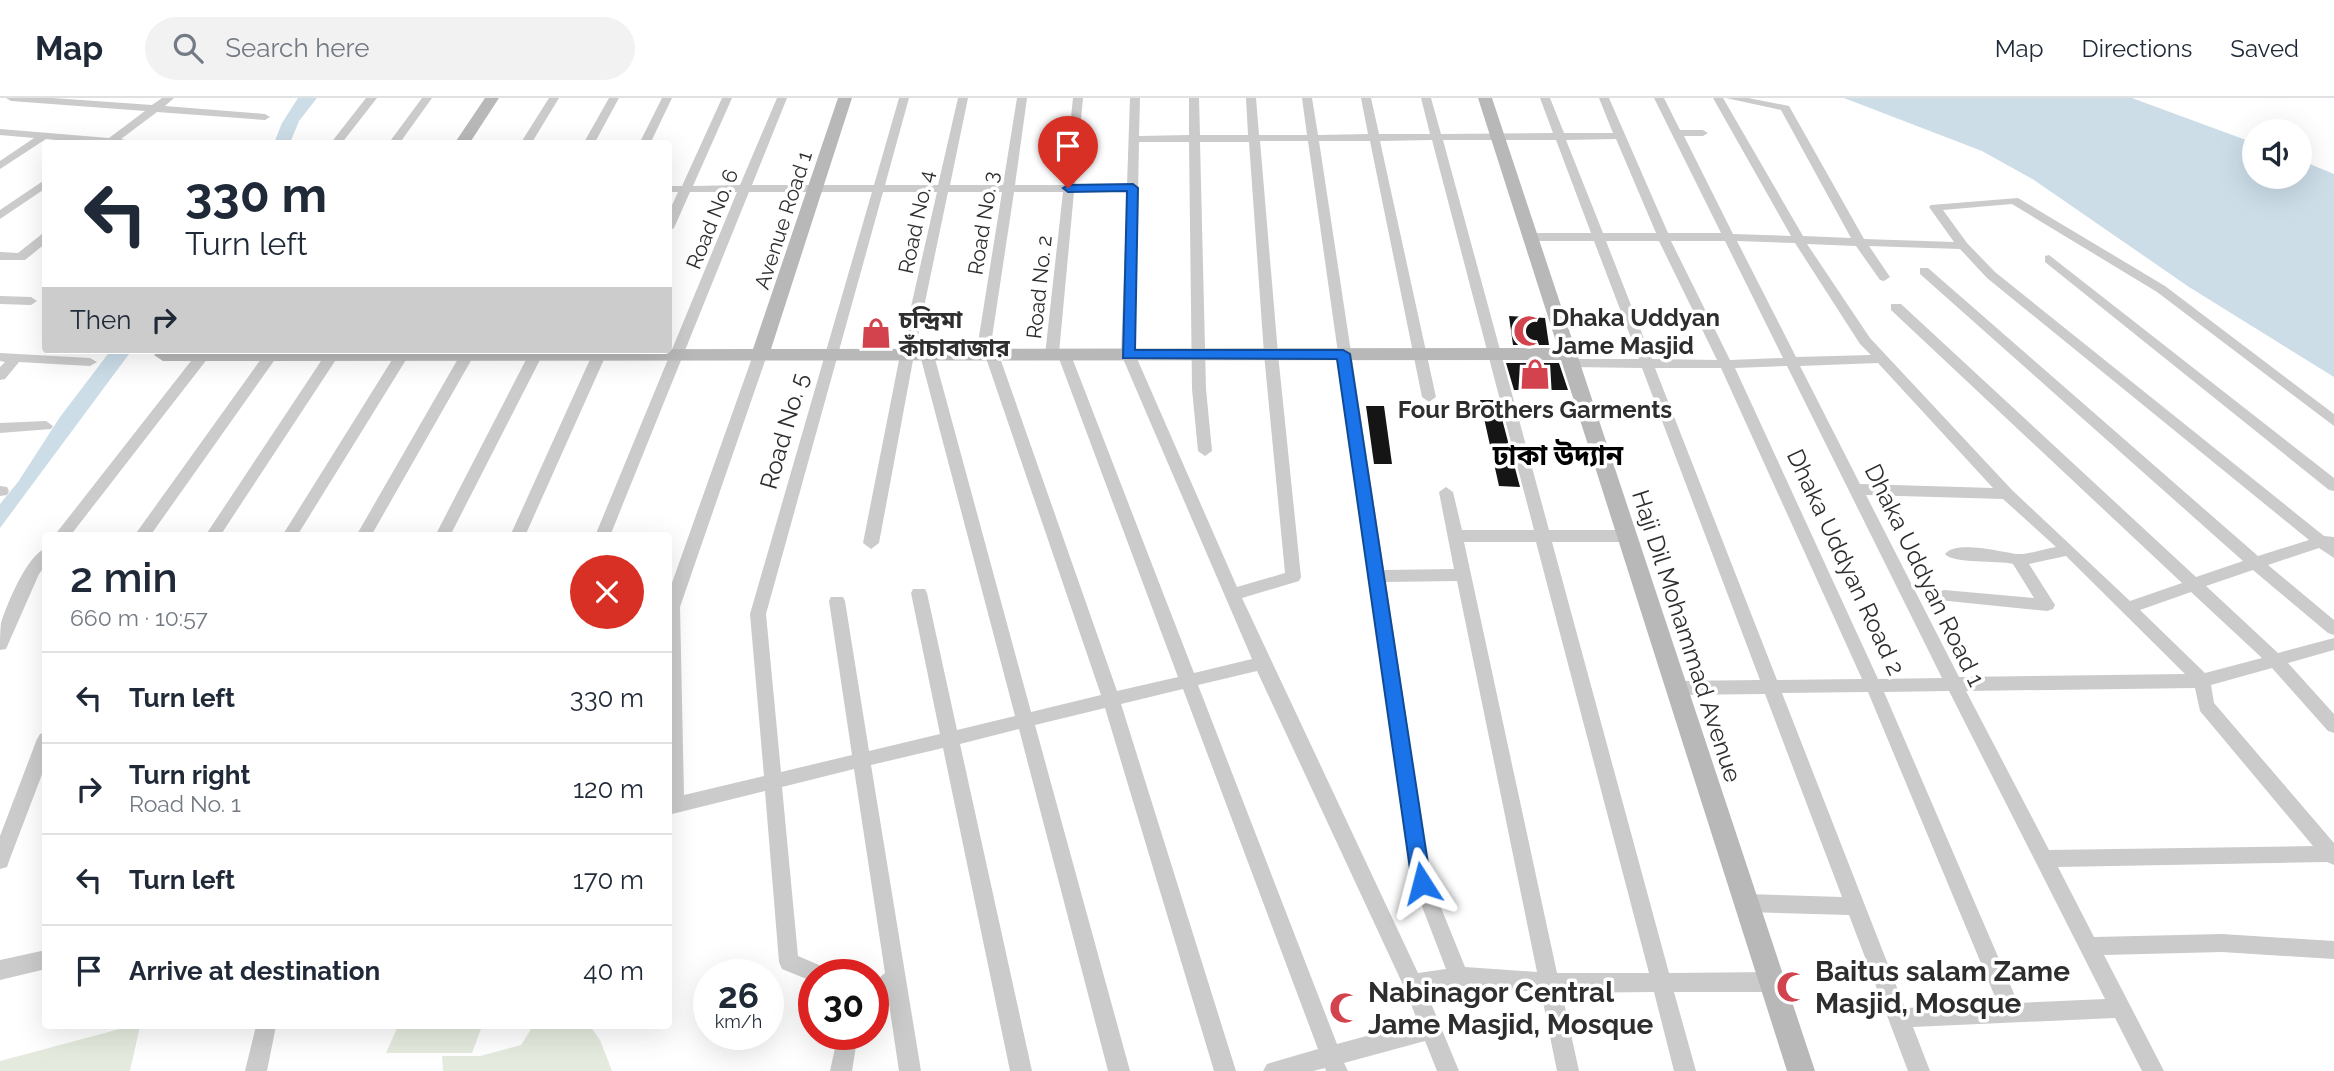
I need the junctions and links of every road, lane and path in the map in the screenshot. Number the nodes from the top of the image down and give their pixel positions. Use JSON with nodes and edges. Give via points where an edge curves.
{"nodes":[{"id":1,"x":12,"y":98,"type":"edge"},
{"id":2,"x":169,"y":98,"type":"edge"},
{"id":3,"x":372,"y":98,"type":"edge"},
{"id":4,"x":427,"y":98,"type":"edge"},
{"id":5,"x":492,"y":98,"type":"edge"},
{"id":6,"x":554,"y":98,"type":"edge"},
{"id":7,"x":614,"y":98,"type":"edge"},
{"id":8,"x":667,"y":98,"type":"edge"},
{"id":9,"x":727,"y":98,"type":"edge"},
{"id":10,"x":782,"y":98,"type":"edge"},
{"id":11,"x":845,"y":98,"type":"edge"},
{"id":12,"x":904,"y":98,"type":"edge"},
{"id":13,"x":963,"y":98,"type":"edge"},
{"id":14,"x":1022,"y":98,"type":"edge"},
{"id":15,"x":1077,"y":98,"type":"edge"},
{"id":16,"x":1135,"y":98,"type":"edge"},
{"id":17,"x":1194,"y":98,"type":"edge"},
{"id":18,"x":1251,"y":98,"type":"edge"},
{"id":19,"x":1307,"y":98,"type":"edge"},
{"id":20,"x":1366,"y":98,"type":"edge"},
{"id":21,"x":1426,"y":98,"type":"edge"},
{"id":22,"x":1485,"y":98,"type":"edge"},
{"id":23,"x":1545,"y":98,"type":"edge"},
{"id":24,"x":1604,"y":98,"type":"edge"},
{"id":25,"x":1659,"y":98,"type":"edge"},
{"id":26,"x":1718,"y":98,"type":"edge"},
{"id":27,"x":1731,"y":98,"type":"edge"},
{"id":28,"x":155,"y":109,"type":"junction"},
{"id":29,"x":265,"y":117,"type":"dead end"},
{"id":30,"x":0,"y":132,"type":"edge"},
{"id":31,"x":1676,"y":133,"type":"junction"},
{"id":32,"x":1703,"y":133,"type":"dead end"},
{"id":33,"x":44,"y":136,"type":"junction"},
{"id":34,"x":1561,"y":136,"type":"junction"},
{"id":35,"x":1621,"y":136,"type":"junction"},
{"id":36,"x":1374,"y":137,"type":"junction"},
{"id":37,"x":1436,"y":137,"type":"junction"},
{"id":38,"x":1497,"y":137,"type":"junction"},
{"id":39,"x":1195,"y":138,"type":"junction"},
{"id":40,"x":1254,"y":138,"type":"junction"},
{"id":41,"x":1312,"y":138,"type":"junction"},
{"id":42,"x":1134,"y":139,"type":"junction"},
{"id":43,"x":84,"y":140,"type":"edge"},
{"id":44,"x":107,"y":140,"type":"edge"},
{"id":45,"x":338,"y":140,"type":"edge"},
{"id":46,"x":396,"y":140,"type":"edge"},
{"id":47,"x":464,"y":140,"type":"edge"},
{"id":48,"x":528,"y":140,"type":"edge"},
{"id":49,"x":590,"y":140,"type":"edge"},
{"id":50,"x":646,"y":140,"type":"edge"},
{"id":51,"x":0,"y":166,"type":"edge"},
{"id":52,"x":42,"y":185,"type":"edge"},
{"id":53,"x":1008,"y":188,"type":"junction"},
{"id":54,"x":1068,"y":188,"type":"junction"},
{"id":55,"x":1133,"y":188,"type":"junction"},
{"id":56,"x":672,"y":189,"type":"edge"},
{"id":57,"x":686,"y":189,"type":"junction"},
{"id":58,"x":745,"y":189,"type":"junction"},
{"id":59,"x":815,"y":189,"type":"junction"},
{"id":60,"x":878,"y":189,"type":"junction"},
{"id":61,"x":943,"y":189,"type":"junction"},
{"id":62,"x":0,"y":215,"type":"edge"},
{"id":63,"x":672,"y":219,"type":"edge"},
{"id":64,"x":1663,"y":236,"type":"junction"},
{"id":65,"x":1530,"y":237,"type":"junction"},
{"id":66,"x":1600,"y":237,"type":"junction"},
{"id":67,"x":1728,"y":237,"type":"junction"},
{"id":68,"x":42,"y":240,"type":"edge"},
{"id":69,"x":1799,"y":240,"type":"junction"},
{"id":70,"x":1859,"y":241,"type":"junction"},
{"id":71,"x":1963,"y":246,"type":"junction"},
{"id":72,"x":0,"y":256,"type":"edge"},
{"id":73,"x":2049,"y":259,"type":"dead end"},
{"id":74,"x":1924,"y":271,"type":"dead end"},
{"id":75,"x":1884,"y":277,"type":"dead end"},
{"id":76,"x":0,"y":300,"type":"edge"},
{"id":77,"x":31,"y":301,"type":"dead end"},
{"id":78,"x":1896,"y":307,"type":"dead end"},
{"id":79,"x":42,"y":349,"type":"edge"},
{"id":80,"x":184,"y":354,"type":"edge"},
{"id":81,"x":218,"y":354,"type":"edge"},
{"id":82,"x":252,"y":354,"type":"edge"},
{"id":83,"x":296,"y":354,"type":"edge"},
{"id":84,"x":320,"y":354,"type":"edge"},
{"id":85,"x":396,"y":354,"type":"edge"},
{"id":86,"x":468,"y":354,"type":"edge"},
{"id":87,"x":536,"y":354,"type":"edge"},
{"id":88,"x":608,"y":354,"type":"edge"},
{"id":89,"x":642,"y":354,"type":"edge"},
{"id":90,"x":1199,"y":354,"type":"junction"},
{"id":91,"x":1271,"y":354,"type":"junction"},
{"id":92,"x":1343,"y":354,"type":"junction"},
{"id":93,"x":1420,"y":354,"type":"junction"},
{"id":94,"x":1494,"y":354,"type":"junction"},
{"id":95,"x":203,"y":355,"type":"junction"},
{"id":96,"x":271,"y":355,"type":"junction"},
{"id":97,"x":677,"y":355,"type":"junction"},
{"id":98,"x":760,"y":355,"type":"junction"},
{"id":99,"x":831,"y":355,"type":"junction"},
{"id":100,"x":907,"y":355,"type":"junction"},
{"id":101,"x":927,"y":355,"type":"junction"},
{"id":102,"x":987,"y":355,"type":"junction"},
{"id":103,"x":1058,"y":355,"type":"junction"},
{"id":104,"x":1128,"y":355,"type":"junction"},
{"id":105,"x":0,"y":357,"type":"edge"},
{"id":106,"x":15,"y":358,"type":"junction"},
{"id":107,"x":32,"y":359,"type":"junction"},
{"id":108,"x":1570,"y":359,"type":"junction"},
{"id":109,"x":1881,"y":359,"type":"junction"},
{"id":110,"x":90,"y":362,"type":"dead end"},
{"id":111,"x":1793,"y":362,"type":"junction"},
{"id":112,"x":1648,"y":363,"type":"junction"},
{"id":113,"x":1726,"y":364,"type":"junction"},
{"id":114,"x":0,"y":376,"type":"edge"},
{"id":115,"x":1429,"y":397,"type":"dead end"},
{"id":116,"x":2334,"y":421,"type":"edge"},
{"id":117,"x":46,"y":426,"type":"dead end"},
{"id":118,"x":0,"y":428,"type":"edge"},
{"id":119,"x":1205,"y":451,"type":"dead end"},
{"id":120,"x":2334,"y":486,"type":"edge"},
{"id":121,"x":1854,"y":489,"type":"junction"},
{"id":122,"x":1446,"y":492,"type":"dead end"},
{"id":123,"x":2007,"y":494,"type":"junction"},
{"id":124,"x":64,"y":532,"type":"edge"},
{"id":125,"x":144,"y":532,"type":"edge"},
{"id":126,"x":214,"y":532,"type":"edge"},
{"id":127,"x":291,"y":532,"type":"edge"},
{"id":128,"x":365,"y":532,"type":"edge"},
{"id":129,"x":444,"y":532,"type":"edge"},
{"id":130,"x":519,"y":532,"type":"edge"},
{"id":131,"x":604,"y":532,"type":"edge"},
{"id":132,"x":1455,"y":536,"type":"junction"},
{"id":133,"x":1542,"y":536,"type":"junction"},
{"id":134,"x":1627,"y":536,"type":"junction"},
{"id":135,"x":871,"y":543,"type":"dead end"},
{"id":136,"x":2330,"y":544,"type":"edge"},
{"id":137,"x":2070,"y":550,"type":"junction"},
{"id":138,"x":1953,"y":554,"type":"dead end"},
{"id":139,"x":42,"y":559,"type":"edge"},
{"id":140,"x":2018,"y":561,"type":"junction"},
{"id":141,"x":2255,"y":563,"type":"junction"},
{"id":142,"x":1463,"y":575,"type":"junction"},
{"id":143,"x":1376,"y":576,"type":"junction"},
{"id":144,"x":2194,"y":585,"type":"junction"},
{"id":145,"x":919,"y":593,"type":"dead end"},
{"id":146,"x":1234,"y":594,"type":"junction"},
{"id":147,"x":1944,"y":596,"type":"dead end"},
{"id":148,"x":837,"y":601,"type":"dead end"},
{"id":149,"x":2127,"y":608,"type":"junction"},
{"id":150,"x":2334,"y":629,"type":"edge"},
{"id":151,"x":0,"y":644,"type":"edge"},
{"id":152,"x":2334,"y":644,"type":"edge"},
{"id":153,"x":2276,"y":661,"type":"junction"},
{"id":154,"x":1262,"y":663,"type":"junction"},
{"id":155,"x":1189,"y":681,"type":"junction"},
{"id":156,"x":2202,"y":681,"type":"junction"},
{"id":157,"x":1873,"y":685,"type":"junction"},
{"id":158,"x":1954,"y":685,"type":"junction"},
{"id":159,"x":1773,"y":687,"type":"junction"},
{"id":160,"x":1676,"y":688,"type":"junction"},
{"id":161,"x":1111,"y":699,"type":"junction"},
{"id":162,"x":1024,"y":721,"type":"junction"},
{"id":163,"x":2334,"y":726,"type":"edge"},
{"id":164,"x":949,"y":739,"type":"junction"},
{"id":165,"x":42,"y":750,"type":"edge"},
{"id":166,"x":862,"y":760,"type":"junction"},
{"id":167,"x":771,"y":782,"type":"junction"},
{"id":168,"x":672,"y":807,"type":"edge"},
{"id":169,"x":2333,"y":855,"type":"edge"},
{"id":170,"x":2043,"y":859,"type":"junction"},
{"id":171,"x":0,"y":861,"type":"edge"},
{"id":172,"x":1746,"y":903,"type":"junction"},
{"id":173,"x":1857,"y":906,"type":"junction"},
{"id":174,"x":2088,"y":946,"type":"junction"},
{"id":175,"x":2334,"y":950,"type":"edge"},
{"id":176,"x":42,"y":960,"type":"edge"},
{"id":177,"x":798,"y":966,"type":"edge"},
{"id":178,"x":0,"y":970,"type":"edge"},
{"id":179,"x":1459,"y":975,"type":"junction"},
{"id":180,"x":894,"y":977,"type":"junction"},
{"id":181,"x":1661,"y":982,"type":"junction"},
{"id":182,"x":1772,"y":982,"type":"junction"},
{"id":183,"x":889,"y":983,"type":"edge"},
{"id":184,"x":1550,"y":983,"type":"junction"},
{"id":185,"x":1413,"y":984,"type":"junction"},
{"id":186,"x":2120,"y":1008,"type":"junction"},
{"id":187,"x":2013,"y":1014,"type":"junction"},
{"id":188,"x":1899,"y":1018,"type":"junction"},
{"id":189,"x":265,"y":1029,"type":"edge"},
{"id":190,"x":1431,"y":1029,"type":"junction"},
{"id":191,"x":845,"y":1050,"type":"edge"},
{"id":192,"x":1335,"y":1063,"type":"edge"},
{"id":193,"x":256,"y":1071,"type":"edge"},
{"id":194,"x":841,"y":1071,"type":"edge"},
{"id":195,"x":909,"y":1071,"type":"edge"},
{"id":196,"x":1021,"y":1071,"type":"edge"},
{"id":197,"x":1119,"y":1071,"type":"edge"},
{"id":198,"x":1226,"y":1071,"type":"edge"},
{"id":199,"x":1274,"y":1071,"type":"edge"},
{"id":200,"x":1448,"y":1071,"type":"edge"},
{"id":201,"x":1569,"y":1071,"type":"edge"},
{"id":202,"x":1685,"y":1071,"type":"edge"},
{"id":203,"x":1801,"y":1071,"type":"edge"},
{"id":204,"x":1919,"y":1071,"type":"edge"},
{"id":205,"x":2153,"y":1071,"type":"edge"}],
"edges":[{"from":1,"to":28,"type":"street"},
{"from":2,"to":28,"type":"street"},
{"from":3,"to":45,"type":"street"},
{"from":4,"to":46,"type":"street"},
{"from":5,"to":47,"type":"street"},
{"from":6,"to":48,"type":"street"},
{"from":7,"to":49,"type":"street"},
{"from":8,"to":50,"type":"street"},
{"from":9,"to":57,"type":"street"},
{"from":10,"to":58,"type":"street","name":"Road No. 6"},
{"from":11,"to":59,"type":"street","name":"Avenue Road 1"},
{"from":12,"to":60,"type":"street","name":"Road No. 5"},
{"from":13,"to":61,"type":"street","name":"Road No. 4"},
{"from":14,"to":53,"type":"street","name":"Road No. 3"},
{"from":15,"to":54,"type":"street","name":"Road No. 2"},
{"from":16,"to":42,"type":"street"},
{"from":17,"to":39,"type":"street"},
{"from":18,"to":40,"type":"street"},
{"from":19,"to":41,"type":"street"},
{"from":20,"to":36,"type":"street"},
{"from":21,"to":37,"type":"street"},
{"from":22,"to":38,"type":"street","name":"Haji Dil Mohammad Avenue"},
{"from":23,"to":34,"type":"street"},
{"from":24,"to":35,"type":"street","name":"Dhaka Uddyan Road 2"},
{"from":25,"to":31,"type":"street","name":"Dhaka Uddyan Road 1"},
{"from":26,"to":69,"type":"street"},
{"from":27,"to":70,"type":"street","via":[[1784,108]]},
{"from":28,"to":29,"type":"street"},
{"from":28,"to":44,"type":"street"},
{"from":30,"to":33,"type":"street"},
{"from":31,"to":32,"type":"street"},
{"from":31,"to":67,"type":"street","name":"Dhaka Uddyan Road 1"},
{"from":33,"to":43,"type":"street"},
{"from":33,"to":51,"type":"street"},
{"from":34,"to":35,"type":"street"},
{"from":34,"to":38,"type":"street"},
{"from":34,"to":66,"type":"street"},
{"from":35,"to":64,"type":"street","name":"Dhaka Uddyan Road 2"},
{"from":36,"to":37,"type":"street"},
{"from":36,"to":41,"type":"street"},
{"from":36,"to":93,"type":"street"},
{"from":37,"to":38,"type":"street"},
{"from":37,"to":94,"type":"street"},
{"from":38,"to":65,"type":"street","name":"Haji Dil Mohammad Avenue"},
{"from":39,"to":40,"type":"street"},
{"from":39,"to":42,"type":"street"},
{"from":39,"to":90,"type":"street"},
{"from":40,"to":41,"type":"street"},
{"from":40,"to":91,"type":"street"},
{"from":41,"to":92,"type":"street"},
{"from":42,"to":55,"type":"street"},
{"from":52,"to":62,"type":"street"},
{"from":53,"to":54,"type":"street"},
{"from":53,"to":61,"type":"street"},
{"from":53,"to":102,"type":"street","name":"Road No. 3"},
{"from":54,"to":55,"type":"street"},
{"from":54,"to":103,"type":"street","name":"Road No. 2"},
{"from":55,"to":104,"type":"street"},
{"from":56,"to":57,"type":"street"},
{"from":57,"to":58,"type":"street"},
{"from":57,"to":63,"type":"street"},
{"from":58,"to":59,"type":"street"},
{"from":58,"to":97,"type":"street","name":"Road No. 6"},
{"from":59,"to":60,"type":"street"},
{"from":59,"to":98,"type":"street","name":"Avenue Road 1"},
{"from":60,"to":61,"type":"street"},
{"from":60,"to":99,"type":"street","name":"Road No. 5"},
{"from":61,"to":100,"type":"street","name":"Road No. 4"},
{"from":64,"to":66,"type":"street"},
{"from":64,"to":67,"type":"street"},
{"from":64,"to":113,"type":"street","name":"Dhaka Uddyan Road 2"},
{"from":65,"to":66,"type":"street"},
{"from":65,"to":108,"type":"street","name":"Haji Dil Mohammad Avenue"},
{"from":66,"to":112,"type":"street"},
{"from":67,"to":69,"type":"street"},
{"from":67,"to":111,"type":"street","name":"Dhaka Uddyan Road 1"},
{"from":68,"to":72,"type":"street","via":[[20,257]]},
{"from":69,"to":70,"type":"street"},
{"from":69,"to":109,"type":"street"},
{"from":70,"to":71,"type":"street"},
{"from":70,"to":75,"type":"street"},
{"from":71,"to":116,"type":"street","via":[[1935,207],[2014,200],[2161,289]]},
{"from":71,"to":136,"type":"street","via":[[1992,275]]},
{"from":73,"to":120,"type":"street"},
{"from":74,"to":141,"type":"street"},
{"from":76,"to":77,"type":"street"},
{"from":78,"to":144,"type":"street"},
{"from":79,"to":107,"type":"street"},
{"from":80,"to":95,"type":"street"},
{"from":81,"to":95,"type":"street"},
{"from":82,"to":96,"type":"street"},
{"from":83,"to":96,"type":"street"},
{"from":84,"to":126,"type":"street"},
{"from":85,"to":127,"type":"street"},
{"from":86,"to":128,"type":"street"},
{"from":87,"to":129,"type":"street"},
{"from":88,"to":130,"type":"street"},
{"from":89,"to":97,"type":"street"},
{"from":90,"to":91,"type":"street"},
{"from":90,"to":104,"type":"street"},
{"from":90,"to":119,"type":"street"},
{"from":91,"to":92,"type":"street"},
{"from":91,"to":146,"type":"street","via":[[1293,577]]},
{"from":92,"to":93,"type":"street"},
{"from":92,"to":143,"type":"street"},
{"from":93,"to":94,"type":"street"},
{"from":93,"to":115,"type":"street"},
{"from":94,"to":108,"type":"street"},
{"from":94,"to":133,"type":"street"},
{"from":95,"to":124,"type":"street"},
{"from":96,"to":125,"type":"street"},
{"from":97,"to":98,"type":"street"},
{"from":97,"to":131,"type":"street","name":"Road No. 6"},
{"from":98,"to":99,"type":"street"},
{"from":98,"to":168,"type":"street","via":[[672,607]]},
{"from":99,"to":100,"type":"street"},
{"from":99,"to":167,"type":"street","name":"Road No. 5","via":[[758,614]]},
{"from":100,"to":101,"type":"street"},
{"from":100,"to":135,"type":"street","name":"Road No. 4"},
{"from":101,"to":102,"type":"street"},
{"from":101,"to":162,"type":"street"},
{"from":102,"to":103,"type":"street"},
{"from":102,"to":161,"type":"street"},
{"from":103,"to":104,"type":"street"},
{"from":103,"to":155,"type":"street"},
{"from":104,"to":146,"type":"street"},
{"from":105,"to":106,"type":"street"},
{"from":106,"to":107,"type":"street"},
{"from":106,"to":114,"type":"street"},
{"from":107,"to":110,"type":"street"},
{"from":108,"to":112,"type":"street"},
{"from":108,"to":134,"type":"street","name":"Haji Dil Mohammad Avenue"},
{"from":109,"to":111,"type":"street"},
{"from":109,"to":123,"type":"street"},
{"from":111,"to":113,"type":"street"},
{"from":111,"to":121,"type":"street","name":"Dhaka Uddyan Road 1"},
{"from":112,"to":113,"type":"street"},
{"from":112,"to":159,"type":"street"},
{"from":113,"to":157,"type":"street","name":"Dhaka Uddyan Road 2"},
{"from":117,"to":118,"type":"street"},
{"from":121,"to":123,"type":"street"},
{"from":121,"to":158,"type":"street","name":"Dhaka Uddyan Road 1"},
{"from":122,"to":132,"type":"street"},
{"from":123,"to":137,"type":"street"},
{"from":132,"to":133,"type":"street"},
{"from":132,"to":142,"type":"street"},
{"from":133,"to":134,"type":"street"},
{"from":133,"to":181,"type":"street"},
{"from":134,"to":160,"type":"street","name":"Haji Dil Mohammad Avenue"},
{"from":136,"to":141,"type":"street"},
{"from":137,"to":140,"type":"street"},
{"from":137,"to":149,"type":"street"},
{"from":138,"to":140,"type":"street","via":[[2000,555]]},
{"from":139,"to":151,"type":"street","via":[[32,571]]},
{"from":140,"to":147,"type":"street","via":[[2047,605]]},
{"from":141,"to":144,"type":"street"},
{"from":141,"to":150,"type":"street"},
{"from":142,"to":143,"type":"street"},
{"from":142,"to":184,"type":"street"},
{"from":143,"to":179,"type":"street","via":[[1422,883]]},
{"from":144,"to":149,"type":"street"},
{"from":144,"to":153,"type":"street"},
{"from":145,"to":164,"type":"street"},
{"from":146,"to":154,"type":"street"},
{"from":148,"to":166,"type":"street"},
{"from":149,"to":156,"type":"street"},
{"from":152,"to":153,"type":"street"},
{"from":153,"to":156,"type":"street"},
{"from":153,"to":163,"type":"street"},
{"from":154,"to":155,"type":"street"},
{"from":154,"to":185,"type":"street"},
{"from":155,"to":161,"type":"street"},
{"from":155,"to":192,"type":"street"},
{"from":156,"to":158,"type":"street"},
{"from":156,"to":169,"type":"street","via":[[2206,705]]},
{"from":157,"to":158,"type":"street"},
{"from":157,"to":159,"type":"street"},
{"from":157,"to":187,"type":"street","name":"Dhaka Uddyan Road 2"},
{"from":158,"to":170,"type":"street","name":"Dhaka Uddyan Road 1"},
{"from":159,"to":160,"type":"street"},
{"from":159,"to":173,"type":"street"},
{"from":160,"to":172,"type":"street","name":"Haji Dil Mohammad Avenue"},
{"from":161,"to":162,"type":"street"},
{"from":161,"to":198,"type":"street"},
{"from":162,"to":164,"type":"street"},
{"from":162,"to":197,"type":"street"},
{"from":164,"to":166,"type":"street"},
{"from":164,"to":196,"type":"street"},
{"from":165,"to":171,"type":"street"},
{"from":166,"to":167,"type":"street"},
{"from":166,"to":180,"type":"street"},
{"from":167,"to":168,"type":"street"},
{"from":167,"to":177,"type":"street","name":"Road No. 5","via":[[789,962]]},
{"from":169,"to":170,"type":"street"},
{"from":170,"to":174,"type":"street","name":"Dhaka Uddyan Road 1"},
{"from":172,"to":173,"type":"street"},
{"from":172,"to":182,"type":"street","name":"Haji Dil Mohammad Avenue"},
{"from":173,"to":188,"type":"street"},
{"from":174,"to":175,"type":"street","via":[[2222,943]]},
{"from":174,"to":186,"type":"street","name":"Dhaka Uddyan Road 1"},
{"from":176,"to":178,"type":"street"},
{"from":179,"to":184,"type":"street"},
{"from":179,"to":185,"type":"street"},
{"from":180,"to":183,"type":"street"},
{"from":180,"to":195,"type":"street"},
{"from":181,"to":182,"type":"street"},
{"from":181,"to":184,"type":"street"},
{"from":181,"to":202,"type":"street"},
{"from":182,"to":203,"type":"street","name":"Haji Dil Mohammad Avenue"},
{"from":184,"to":201,"type":"street"},
{"from":185,"to":190,"type":"street"},
{"from":186,"to":187,"type":"street"},
{"from":186,"to":205,"type":"street","name":"Dhaka Uddyan Road 1"},
{"from":187,"to":188,"type":"street"},
{"from":188,"to":204,"type":"street"},
{"from":189,"to":193,"type":"street"},
{"from":190,"to":192,"type":"street"},
{"from":190,"to":200,"type":"street"},
{"from":191,"to":194,"type":"street"},
{"from":192,"to":199,"type":"street"}]}
